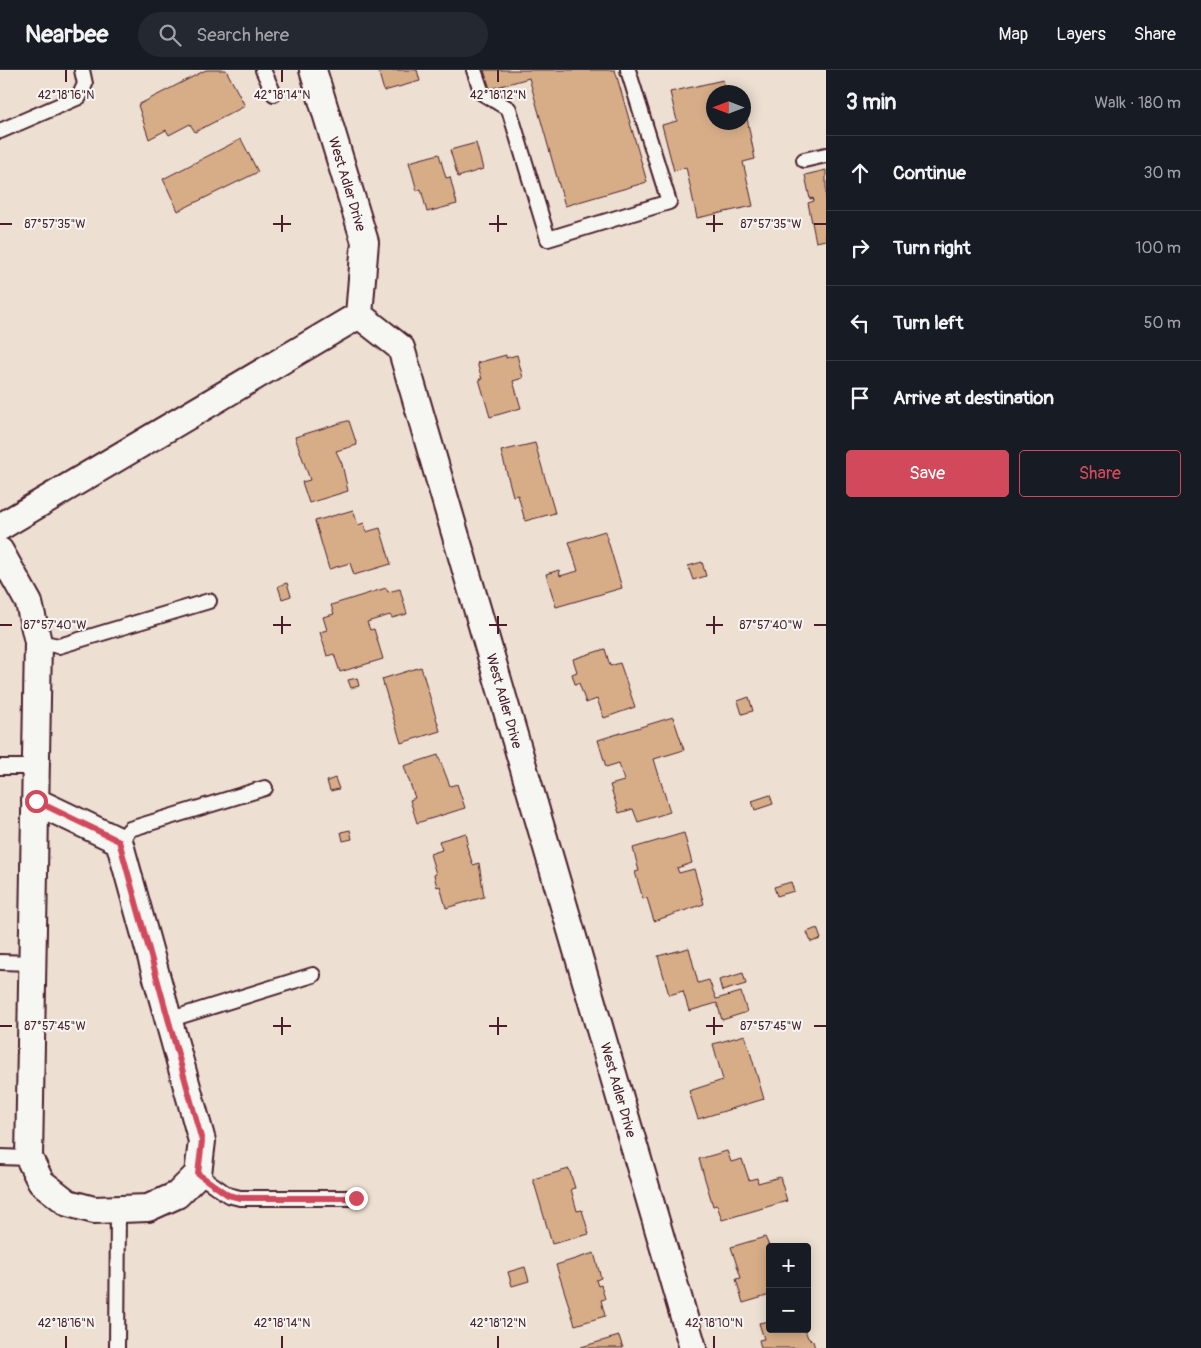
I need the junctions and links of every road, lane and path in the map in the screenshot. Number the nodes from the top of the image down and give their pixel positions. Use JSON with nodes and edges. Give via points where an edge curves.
{"nodes":[{"id":1,"x":82,"y":70,"type":"edge"},
{"id":2,"x":263,"y":70,"type":"edge"},
{"id":3,"x":313,"y":70,"type":"edge"},
{"id":4,"x":474,"y":70,"type":"edge"},
{"id":5,"x":628,"y":70,"type":"edge"},
{"id":6,"x":274,"y":94,"type":"dead end"},
{"id":7,"x":0,"y":131,"type":"edge"},
{"id":8,"x":826,"y":156,"type":"edge"},
{"id":9,"x":804,"y":160,"type":"dead end"},
{"id":10,"x":358,"y":315,"type":"junction"},
{"id":11,"x":0,"y":527,"type":"edge"},
{"id":12,"x":0,"y":551,"type":"edge"},
{"id":13,"x":209,"y":601,"type":"dead end"},
{"id":14,"x":38,"y":642,"type":"junction"},
{"id":15,"x":0,"y":767,"type":"edge"},
{"id":16,"x":36,"y":767,"type":"junction"},
{"id":17,"x":265,"y":788,"type":"dead end"},
{"id":18,"x":36,"y":801,"type":"junction"},
{"id":19,"x":119,"y":841,"type":"junction"},
{"id":20,"x":0,"y":962,"type":"edge"},
{"id":21,"x":32,"y":963,"type":"junction"},
{"id":22,"x":313,"y":975,"type":"dead end"},
{"id":23,"x":168,"y":1020,"type":"junction"},
{"id":24,"x":0,"y":1157,"type":"edge"},
{"id":25,"x":29,"y":1158,"type":"junction"},
{"id":26,"x":198,"y":1174,"type":"junction"},
{"id":27,"x":356,"y":1198,"type":"dead end"},
{"id":28,"x":118,"y":1209,"type":"junction"},
{"id":29,"x":117,"y":1348,"type":"edge"},
{"id":30,"x":693,"y":1348,"type":"edge"}],
"edges":[{"from":1,"to":7,"type":"lane","via":[[85,84],[79,97]]},
{"from":2,"to":6,"type":"lane"},
{"from":3,"to":10,"type":"street","name":"West Adler Drive","via":[[365,242]]},
{"from":4,"to":5,"type":"lane","via":[[482,93],[509,109],[548,239],[669,202]]},
{"from":8,"to":9,"type":"lane"},
{"from":10,"to":11,"type":"street"},
{"from":10,"to":30,"type":"street","name":"West Adler Drive","via":[[401,348]]},
{"from":12,"to":14,"type":"street","via":[[29,603]]},
{"from":13,"to":14,"type":"lane","via":[[59,646]]},
{"from":14,"to":16,"type":"street"},
{"from":15,"to":16,"type":"lane"},
{"from":16,"to":18,"type":"street"},
{"from":17,"to":19,"type":"lane","via":[[130,829]]},
{"from":18,"to":19,"type":"street"},
{"from":18,"to":21,"type":"street"},
{"from":19,"to":23,"type":"street"},
{"from":20,"to":21,"type":"lane"},
{"from":21,"to":25,"type":"street"},
{"from":22,"to":23,"type":"lane"},
{"from":23,"to":26,"type":"street","via":[[202,1141]]},
{"from":24,"to":25,"type":"lane"},
{"from":25,"to":28,"type":"street","via":[[41,1182],[68,1203],[94,1210]]},
{"from":26,"to":27,"type":"lane","via":[[228,1195],[240,1198]]},
{"from":26,"to":28,"type":"street","via":[[177,1195],[155,1205]]},
{"from":28,"to":29,"type":"lane"}]}
